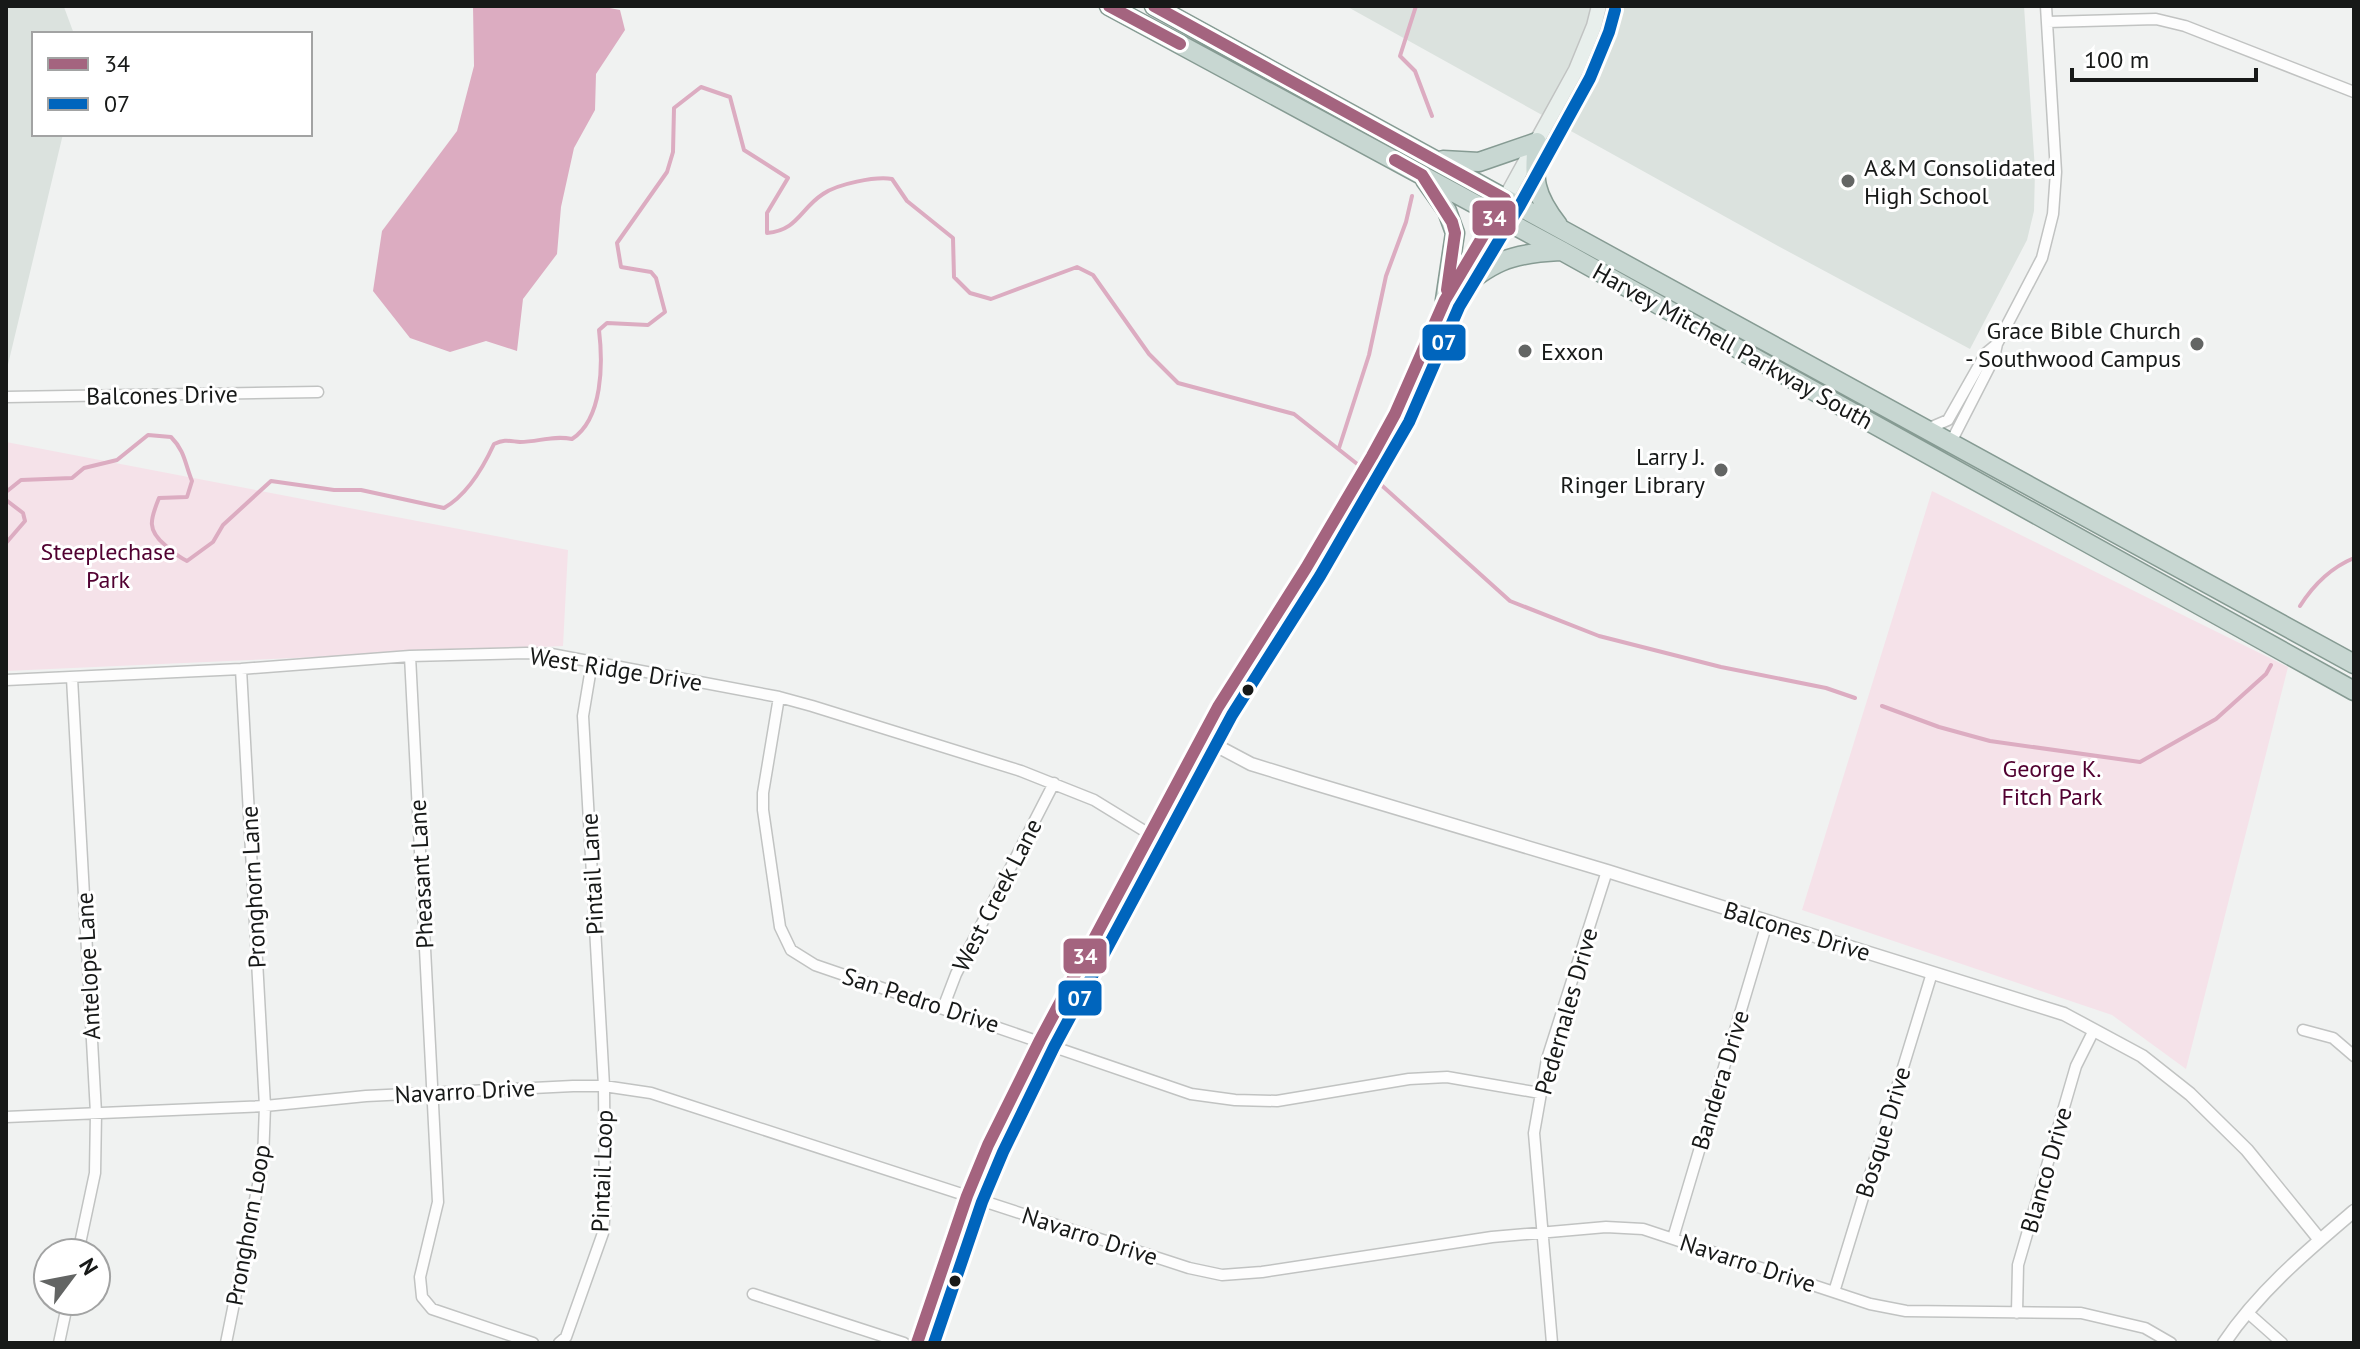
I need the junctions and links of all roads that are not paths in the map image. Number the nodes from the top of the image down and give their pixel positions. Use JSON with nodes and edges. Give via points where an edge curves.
{"nodes":[{"id":1,"x":1109,"y":6,"type":"edge"},
{"id":2,"x":1154,"y":6,"type":"edge"},
{"id":3,"x":1599,"y":6,"type":"edge"},
{"id":4,"x":2046,"y":6,"type":"edge"},
{"id":5,"x":2047,"y":22,"type":"junction"},
{"id":6,"x":2354,"y":92,"type":"edge"},
{"id":7,"x":1537,"y":142,"type":"junction"},
{"id":8,"x":1426,"y":166,"type":"junction"},
{"id":9,"x":1501,"y":207,"type":"junction"},
{"id":10,"x":1562,"y":230,"type":"junction"},
{"id":11,"x":1562,"y":251,"type":"junction"},
{"id":12,"x":1445,"y":300,"type":"junction"},
{"id":13,"x":1997,"y":344,"type":"junction"},
{"id":14,"x":318,"y":392,"type":"dead end"},
{"id":15,"x":6,"y":397,"type":"edge"},
{"id":16,"x":1925,"y":430,"type":"junction"},
{"id":17,"x":1950,"y":444,"type":"junction"},
{"id":18,"x":1918,"y":450,"type":"junction"},
{"id":19,"x":410,"y":656,"type":"junction"},
{"id":20,"x":592,"y":662,"type":"junction"},
{"id":21,"x":2354,"y":664,"type":"edge"},
{"id":22,"x":241,"y":669,"type":"junction"},
{"id":23,"x":72,"y":678,"type":"junction"},
{"id":24,"x":6,"y":680,"type":"edge"},
{"id":25,"x":2354,"y":691,"type":"edge"},
{"id":26,"x":779,"y":697,"type":"junction"},
{"id":27,"x":1202,"y":738,"type":"junction"},
{"id":28,"x":1054,"y":783,"type":"junction"},
{"id":29,"x":1151,"y":835,"type":"junction"},
{"id":30,"x":1607,"y":871,"type":"junction"},
{"id":31,"x":1767,"y":923,"type":"junction"},
{"id":32,"x":1932,"y":973,"type":"junction"},
{"id":33,"x":943,"y":1008,"type":"junction"},
{"id":34,"x":2094,"y":1030,"type":"junction"},
{"id":35,"x":2303,"y":1030,"type":"dead end"},
{"id":36,"x":1040,"y":1040,"type":"junction"},
{"id":37,"x":2354,"y":1056,"type":"edge"},
{"id":38,"x":604,"y":1086,"type":"junction"},
{"id":39,"x":433,"y":1093,"type":"junction"},
{"id":40,"x":1540,"y":1093,"type":"junction"},
{"id":41,"x":265,"y":1106,"type":"junction"},
{"id":42,"x":96,"y":1113,"type":"junction"},
{"id":43,"x":6,"y":1117,"type":"edge"},
{"id":44,"x":967,"y":1196,"type":"junction"},
{"id":45,"x":2354,"y":1211,"type":"edge"},
{"id":46,"x":1542,"y":1233,"type":"junction"},
{"id":47,"x":81,"y":1237,"type":"edge"},
{"id":48,"x":1673,"y":1238,"type":"junction"},
{"id":49,"x":2320,"y":1240,"type":"junction"},
{"id":50,"x":1834,"y":1292,"type":"junction"},
{"id":51,"x":753,"y":1294,"type":"dead end"},
{"id":52,"x":2247,"y":1312,"type":"junction"},
{"id":53,"x":2017,"y":1313,"type":"junction"},
{"id":54,"x":65,"y":1317,"type":"edge"},
{"id":55,"x":59,"y":1343,"type":"edge"},
{"id":56,"x":226,"y":1343,"type":"edge"},
{"id":57,"x":533,"y":1343,"type":"edge"},
{"id":58,"x":559,"y":1343,"type":"edge"},
{"id":59,"x":904,"y":1343,"type":"edge"},
{"id":60,"x":917,"y":1343,"type":"edge"},
{"id":61,"x":1552,"y":1343,"type":"edge"},
{"id":62,"x":2171,"y":1343,"type":"edge"},
{"id":63,"x":2224,"y":1343,"type":"edge"},
{"id":64,"x":2282,"y":1343,"type":"edge"}],
"edges":[{"from":1,"to":8,"type":"highway","name":"Harvey Mitchell Parkway South"},
{"from":2,"to":8,"type":"highway","name":"Harvey Mitchell Parkway South"},
{"from":3,"to":7,"type":"main road","via":[[1583,55]]},
{"from":4,"to":5,"type":"street"},
{"from":5,"to":6,"type":"street","via":[[2156,19]]},
{"from":5,"to":13,"type":"street","via":[[2056,172],[2053,214],[2042,258]]},
{"from":7,"to":8,"type":"highway","via":[[1479,162]]},
{"from":7,"to":9,"type":"main road"},
{"from":7,"to":10,"type":"highway","via":[[1538,196]]},
{"from":8,"to":9,"type":"highway","name":"Harvey Mitchell Parkway South"},
{"from":8,"to":12,"type":"highway","via":[[1455,233]]},
{"from":9,"to":10,"type":"highway","name":"Harvey Mitchell Parkway South"},
{"from":9,"to":11,"type":"highway","name":"Harvey Mitchell Parkway South"},
{"from":9,"to":12,"type":"main road"},
{"from":10,"to":16,"type":"highway","name":"Harvey Mitchell Parkway South"},
{"from":11,"to":12,"type":"highway","via":[[1529,252],[1492,264]]},
{"from":11,"to":18,"type":"highway","name":"Harvey Mitchell Parkway South"},
{"from":12,"to":27,"type":"main road","via":[[1372,456]]},
{"from":13,"to":16,"type":"street","via":[[1986,353],[1948,420]]},
{"from":13,"to":17,"type":"street"},
{"from":14,"to":15,"type":"street","name":"Balcones Drive"},
{"from":16,"to":17,"type":"highway","name":"Harvey Mitchell Parkway South"},
{"from":17,"to":18,"type":"highway"},
{"from":17,"to":21,"type":"highway","name":"Harvey Mitchell Parkway South"},
{"from":18,"to":25,"type":"highway","name":"Harvey Mitchell Parkway South"},
{"from":19,"to":20,"type":"street","name":"West Ridge Drive","via":[[539,654]]},
{"from":19,"to":22,"type":"street","name":"West Ridge Drive"},
{"from":19,"to":39,"type":"street","name":"Pheasant Lane"},
{"from":20,"to":26,"type":"street","name":"West Ridge Drive"},
{"from":20,"to":38,"type":"street","name":"Pintail Lane","via":[[583,716]]},
{"from":22,"to":23,"type":"street","name":"West Ridge Drive"},
{"from":22,"to":41,"type":"street","name":"Pronghorn Lane"},
{"from":23,"to":24,"type":"street","name":"West Ridge Drive"},
{"from":23,"to":42,"type":"street","name":"Antelope Lane"},
{"from":26,"to":28,"type":"street","name":"West Ridge Drive"},
{"from":26,"to":33,"type":"street","name":"San Pedro Drive","via":[[763,810],[780,927],[791,950],[815,965]]},
{"from":27,"to":29,"type":"main road"},
{"from":27,"to":30,"type":"street","name":"Balcones Drive","via":[[1251,764]]},
{"from":28,"to":29,"type":"street","name":"West Ridge Drive"},
{"from":28,"to":33,"type":"street","name":"West Creek Lane"},
{"from":29,"to":36,"type":"main road"},
{"from":30,"to":31,"type":"street","name":"Balcones Drive"},
{"from":30,"to":40,"type":"street","name":"Pedernales Drive"},
{"from":31,"to":32,"type":"street","name":"Balcones Drive"},
{"from":31,"to":48,"type":"street","name":"Bandera Drive"},
{"from":32,"to":34,"type":"street","name":"Balcones Drive","via":[[2064,1014]]},
{"from":32,"to":50,"type":"street","name":"Bosque Drive"},
{"from":33,"to":36,"type":"street","name":"San Pedro Drive"},
{"from":34,"to":49,"type":"street","name":"Balcones Drive","via":[[2142,1056],[2190,1094],[2247,1150]]},
{"from":34,"to":53,"type":"street","name":"Blanco Drive","via":[[2076,1066],[2018,1265]]},
{"from":35,"to":37,"type":"street","via":[[2333,1038]]},
{"from":36,"to":40,"type":"street","name":"San Pedro Drive","via":[[1191,1094],[1235,1100],[1277,1101],[1447,1077]]},
{"from":36,"to":44,"type":"main road"},
{"from":38,"to":39,"type":"street","name":"Navarro Drive"},
{"from":38,"to":44,"type":"street","name":"Navarro Drive","via":[[651,1093]]},
{"from":38,"to":58,"type":"street","name":"Pintail Loop","via":[[603,1233],[566,1337]]},
{"from":39,"to":41,"type":"street","name":"Navarro Drive"},
{"from":39,"to":57,"type":"street","via":[[438,1202],[420,1277],[422,1297],[432,1309]]},
{"from":40,"to":46,"type":"street","name":"Pedernales Drive","via":[[1534,1133]]},
{"from":41,"to":42,"type":"street","name":"Navarro Drive"},
{"from":41,"to":56,"type":"street","name":"Pronghorn Loop","via":[[263,1160]]},
{"from":42,"to":43,"type":"street","name":"Navarro Drive"},
{"from":42,"to":47,"type":"street","name":"Antelope Lane","via":[[95,1173]]},
{"from":44,"to":46,"type":"street","name":"Navarro Drive","via":[[1222,1275]]},
{"from":44,"to":60,"type":"main road"},
{"from":45,"to":49,"type":"street"},
{"from":46,"to":48,"type":"street","name":"Navarro Drive","via":[[1606,1227],[1643,1229]]},
{"from":46,"to":61,"type":"street","name":"Pedernales Drive"},
{"from":48,"to":50,"type":"street","name":"Navarro Drive"},
{"from":49,"to":52,"type":"street"},
{"from":50,"to":53,"type":"street","name":"Navarro Drive","via":[[1906,1311]]},
{"from":51,"to":59,"type":"street"},
{"from":52,"to":63,"type":"street"},
{"from":52,"to":64,"type":"street"},
{"from":53,"to":62,"type":"street","name":"Navarro Drive","via":[[2081,1313],[2145,1328]]},
{"from":54,"to":55,"type":"street"}]}
